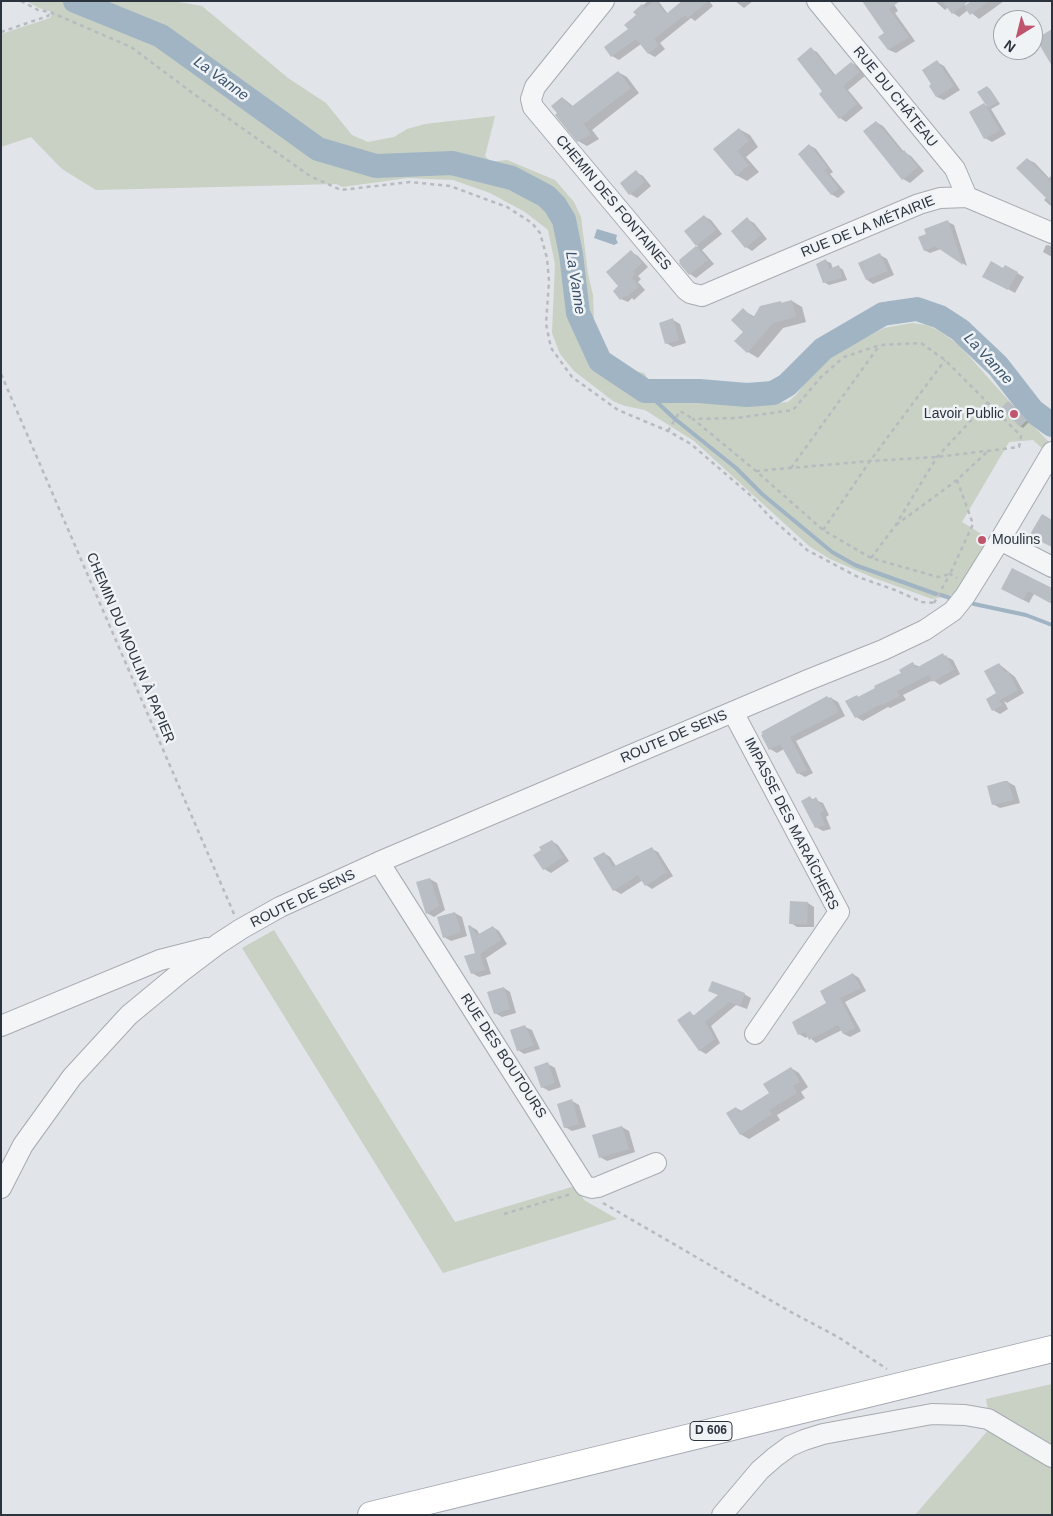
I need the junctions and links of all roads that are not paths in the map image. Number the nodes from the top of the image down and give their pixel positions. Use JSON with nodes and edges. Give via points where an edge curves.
{"nodes":[{"id":1,"x":604,"y":1,"type":"edge"},
{"id":2,"x":817,"y":1,"type":"edge"},
{"id":3,"x":966,"y":197,"type":"junction"},
{"id":4,"x":1052,"y":233,"type":"edge"},
{"id":5,"x":686,"y":290,"type":"joint"},
{"id":6,"x":1049,"y":457,"type":"edge"},
{"id":7,"x":1000,"y":540,"type":"junction"},
{"id":8,"x":1052,"y":567,"type":"edge"},
{"id":9,"x":733,"y":712,"type":"junction"},
{"id":10,"x":379,"y":862,"type":"junction"},
{"id":11,"x":228,"y":938,"type":"junction"},
{"id":12,"x":1,"y":1026,"type":"edge"},
{"id":13,"x":755,"y":1034,"type":"dead end"},
{"id":14,"x":656,"y":1162,"type":"dead end"},
{"id":15,"x":1,"y":1188,"type":"edge"},
{"id":16,"x":1052,"y":1349,"type":"edge"},
{"id":17,"x":1052,"y":1457,"type":"edge"},
{"id":18,"x":371,"y":1515,"type":"edge"},
{"id":19,"x":722,"y":1515,"type":"edge"}],
"edges":[{"from":1,"to":5,"type":"street","name":"CHEMIN DES FONTAINES","via":[[535,87],[531,99],[534,107]]},
{"from":2,"to":3,"type":"street","name":"RUE DU CHÂTEAU","via":[[955,169]]},
{"from":3,"to":4,"type":"street","name":"RUE DE LA MÉTAIRIE"},
{"from":3,"to":5,"type":"street","name":"RUE DE LA MÉTAIRIE","via":[[940,198],[919,204],[702,296]]},
{"from":6,"to":7,"type":"street","name":"ROUTE DE SENS"},
{"from":7,"to":8,"type":"street"},
{"from":7,"to":9,"type":"street","name":"ROUTE DE SENS","via":[[959,604],[926,630]]},
{"from":9,"to":10,"type":"street","name":"ROUTE DE SENS"},
{"from":9,"to":13,"type":"street","name":"IMPASSE DES MARAÎCHERS","via":[[839,912]]},
{"from":10,"to":11,"type":"street","name":"ROUTE DE SENS","via":[[280,907]]},
{"from":10,"to":14,"type":"street","name":"RUE DES BOUTOURS","via":[[585,1186],[598,1187]]},
{"from":11,"to":12,"type":"street","via":[[160,960]]},
{"from":11,"to":15,"type":"street","via":[[130,1015],[72,1077],[23,1145]]},
{"from":16,"to":18,"type":"main road","number":"D 606"},
{"from":17,"to":19,"type":"street","via":[[988,1419],[932,1414],[823,1434],[790,1446],[760,1470]]}]}
